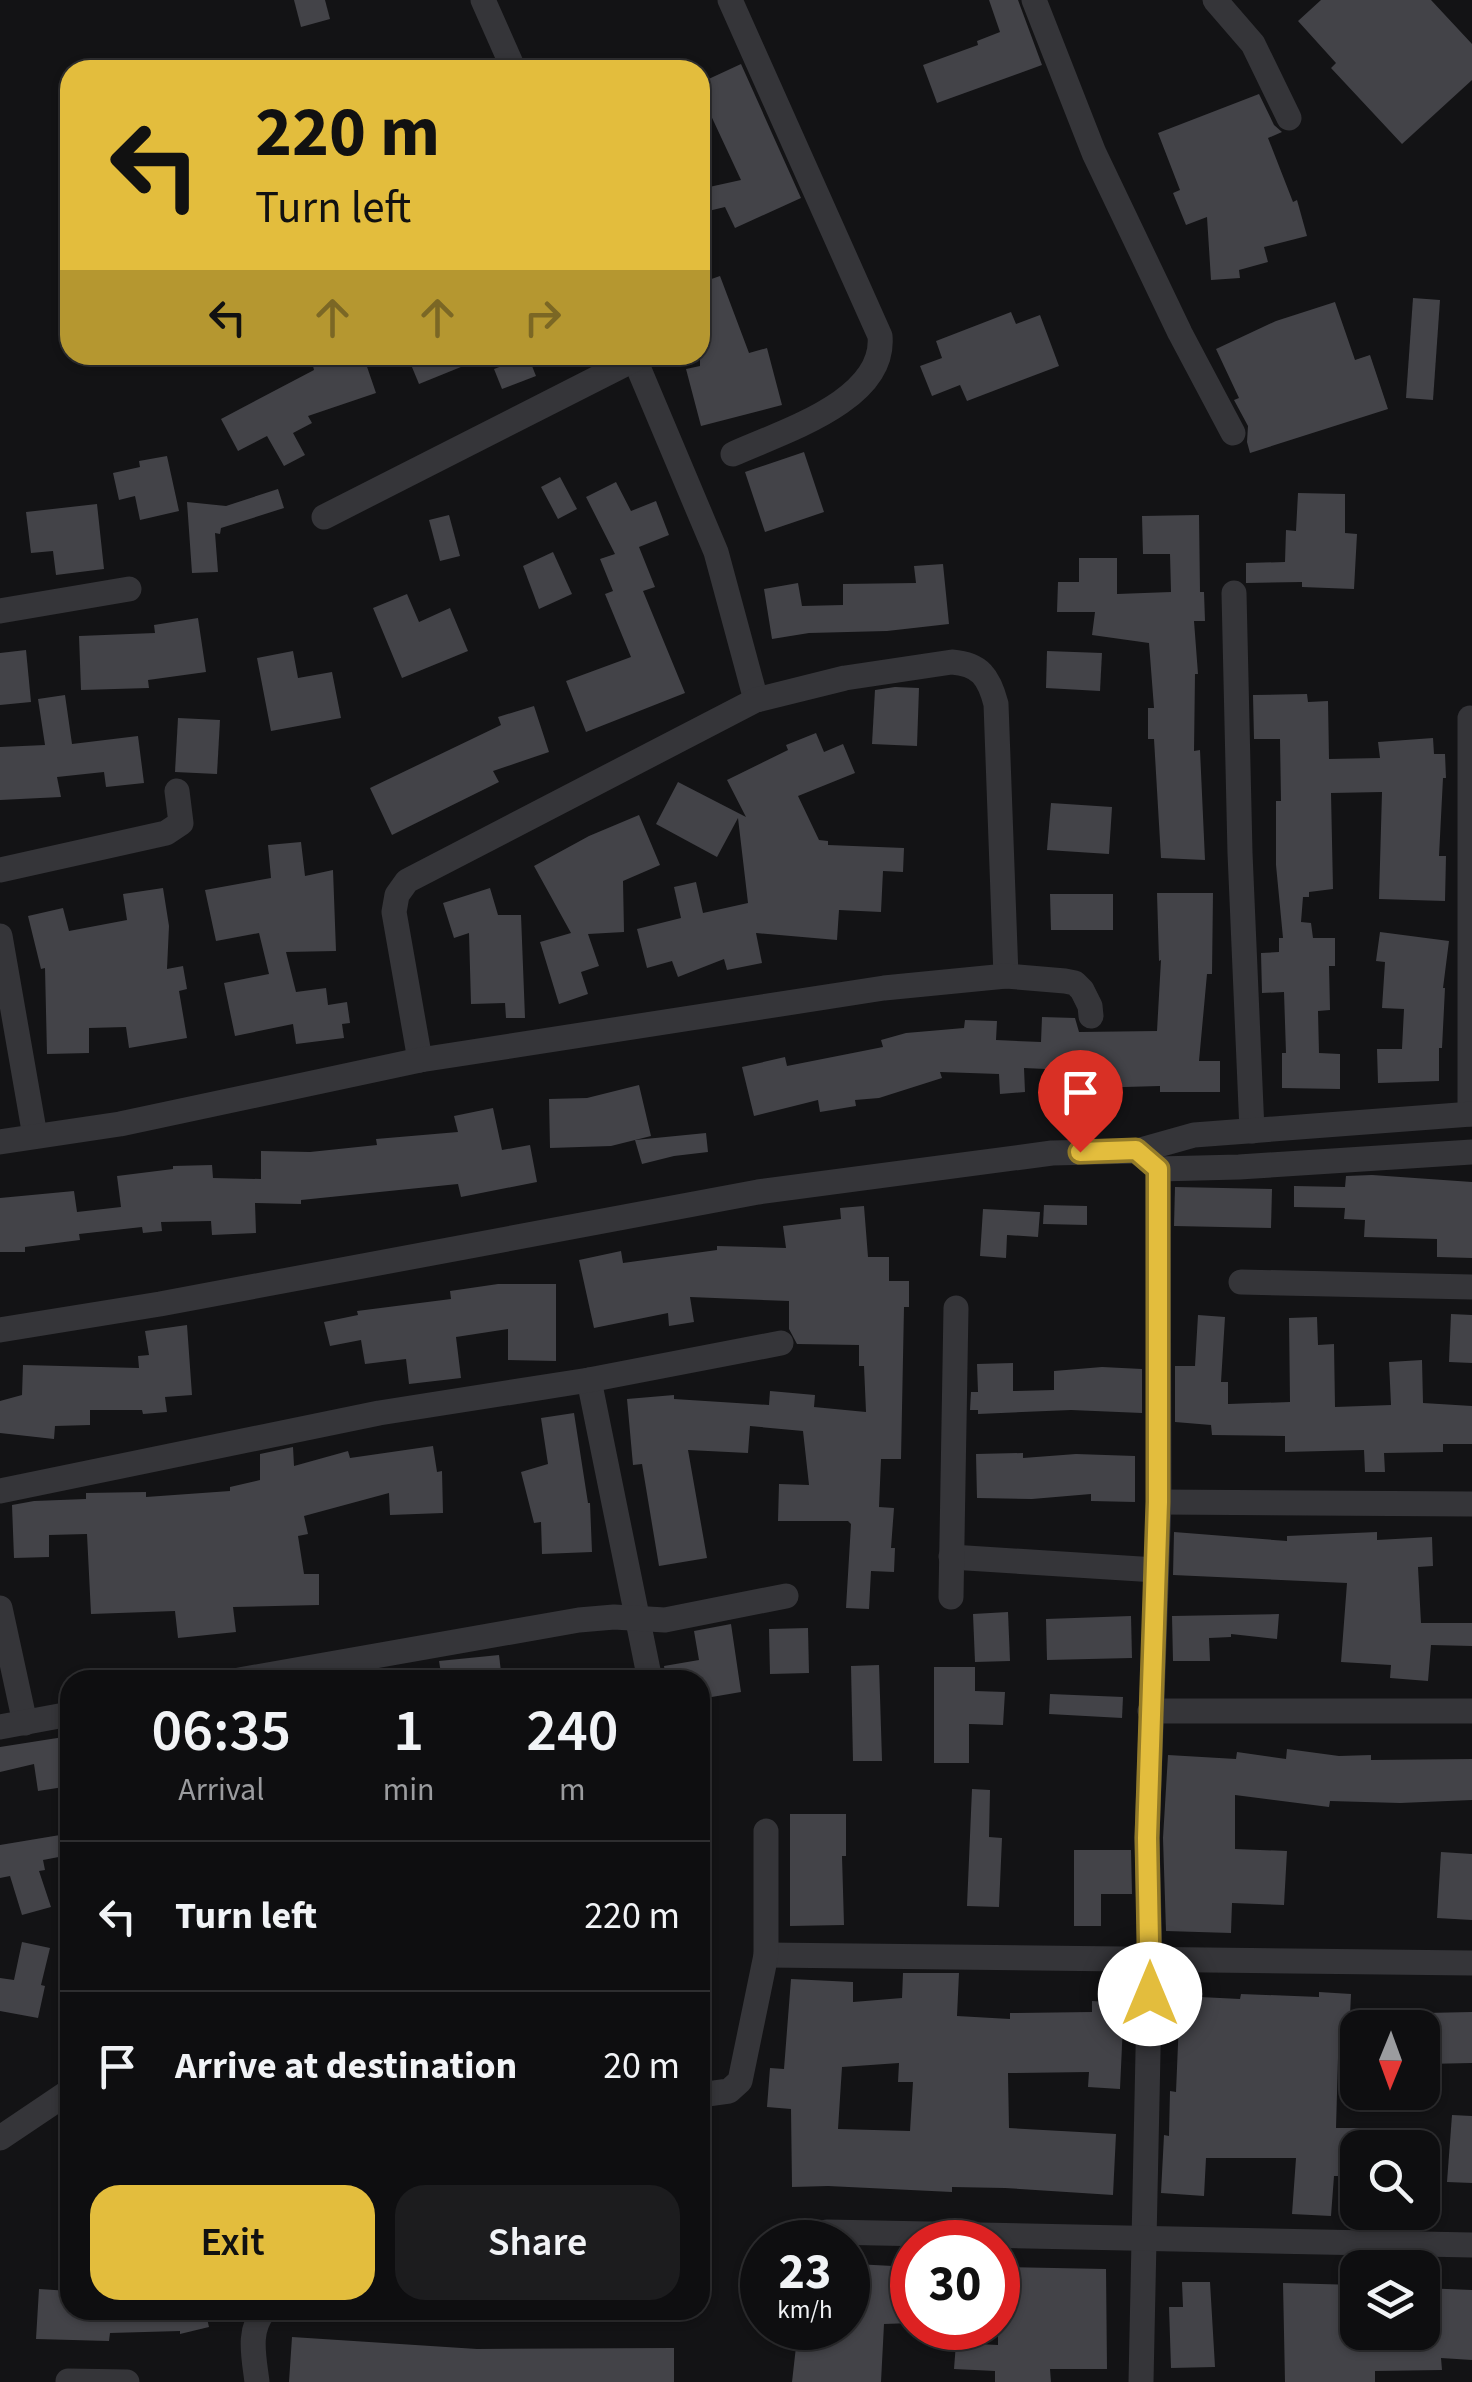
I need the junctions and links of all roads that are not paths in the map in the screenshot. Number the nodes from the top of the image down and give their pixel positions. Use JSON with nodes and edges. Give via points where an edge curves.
{"nodes":[{"id":1,"x":483,"y":0,"type":"edge"},
{"id":2,"x":730,"y":0,"type":"edge"},
{"id":3,"x":1034,"y":0,"type":"edge"},
{"id":4,"x":1214,"y":0,"type":"edge"},
{"id":5,"x":510,"y":60,"type":"edge"},
{"id":6,"x":1289,"y":118,"type":"dead end"},
{"id":7,"x":618,"y":365,"type":"edge"},
{"id":8,"x":637,"y":365,"type":"edge"},
{"id":9,"x":1233,"y":432,"type":"dead end"},
{"id":10,"x":733,"y":454,"type":"dead end"},
{"id":11,"x":324,"y":517,"type":"dead end"},
{"id":12,"x":128,"y":589,"type":"dead end"},
{"id":13,"x":1234,"y":593,"type":"dead end"},
{"id":14,"x":0,"y":611,"type":"edge"},
{"id":15,"x":756,"y":700,"type":"junction"},
{"id":16,"x":1470,"y":718,"type":"edge"},
{"id":17,"x":178,"y":791,"type":"dead end"},
{"id":18,"x":0,"y":870,"type":"edge"},
{"id":19,"x":0,"y":936,"type":"edge"},
{"id":20,"x":1006,"y":976,"type":"junction"},
{"id":21,"x":1091,"y":1016,"type":"dead end"},
{"id":22,"x":420,"y":1060,"type":"junction"},
{"id":23,"x":1471,"y":1114,"type":"edge"},
{"id":24,"x":1252,"y":1130,"type":"junction"},
{"id":25,"x":35,"y":1136,"type":"junction"},
{"id":26,"x":0,"y":1142,"type":"edge"},
{"id":27,"x":1136,"y":1150,"type":"junction"},
{"id":28,"x":1472,"y":1152,"type":"edge"},
{"id":29,"x":1158,"y":1169,"type":"junction"},
{"id":30,"x":1241,"y":1282,"type":"dead end"},
{"id":31,"x":1472,"y":1288,"type":"edge"},
{"id":32,"x":956,"y":1308,"type":"dead end"},
{"id":33,"x":0,"y":1330,"type":"edge"},
{"id":34,"x":780,"y":1343,"type":"dead end"},
{"id":35,"x":589,"y":1380,"type":"junction"},
{"id":36,"x":0,"y":1491,"type":"edge"},
{"id":37,"x":1158,"y":1502,"type":"junction"},
{"id":38,"x":1472,"y":1504,"type":"edge"},
{"id":39,"x":951,"y":1557,"type":"junction"},
{"id":40,"x":1156,"y":1570,"type":"junction"},
{"id":41,"x":786,"y":1596,"type":"dead end"},
{"id":42,"x":951,"y":1597,"type":"dead end"},
{"id":43,"x":0,"y":1608,"type":"edge"},
{"id":44,"x":635,"y":1618,"type":"junction"},
{"id":45,"x":295,"y":1670,"type":"edge"},
{"id":46,"x":648,"y":1670,"type":"edge"},
{"id":47,"x":1150,"y":1711,"type":"junction"},
{"id":48,"x":1472,"y":1711,"type":"edge"},
{"id":49,"x":60,"y":1716,"type":"edge"},
{"id":50,"x":13,"y":1725,"type":"edge"},
{"id":51,"x":766,"y":1831,"type":"dead end"},
{"id":52,"x":766,"y":1954,"type":"junction"},
{"id":53,"x":1150,"y":1958,"type":"junction"},
{"id":54,"x":1472,"y":1963,"type":"edge"},
{"id":55,"x":710,"y":2093,"type":"edge"},
{"id":56,"x":60,"y":2098,"type":"edge"},
{"id":57,"x":0,"y":2138,"type":"edge"},
{"id":58,"x":870,"y":2233,"type":"edge"},
{"id":59,"x":1144,"y":2240,"type":"junction"},
{"id":60,"x":1472,"y":2244,"type":"edge"},
{"id":61,"x":257,"y":2320,"type":"edge"},
{"id":62,"x":68,"y":2381,"type":"edge"},
{"id":63,"x":127,"y":2382,"type":"edge"},
{"id":64,"x":257,"y":2382,"type":"edge"},
{"id":65,"x":1141,"y":2382,"type":"edge"}],
"edges":[{"from":1,"to":5,"type":"street"},
{"from":2,"to":10,"type":"street","via":[[882,351],[874,371],[850,396]]},
{"from":3,"to":9,"type":"street","via":[[1094,153]]},
{"from":4,"to":6,"type":"street","via":[[1253,44]]},
{"from":7,"to":11,"type":"street"},
{"from":8,"to":15,"type":"street","via":[[716,552]]},
{"from":12,"to":14,"type":"street"},
{"from":13,"to":24,"type":"street"},
{"from":15,"to":20,"type":"street","via":[[952,662],[984,672],[996,704]]},
{"from":15,"to":22,"type":"street","via":[[407,881],[394,912]]},
{"from":16,"to":23,"type":"street"},
{"from":17,"to":18,"type":"street","via":[[181,824],[166,834]]},
{"from":19,"to":25,"type":"street"},
{"from":20,"to":21,"type":"street","via":[[1075,983]]},
{"from":20,"to":22,"type":"street","via":[[884,988]]},
{"from":22,"to":25,"type":"street"},
{"from":23,"to":24,"type":"street"},
{"from":24,"to":27,"type":"street"},
{"from":25,"to":26,"type":"street"},
{"from":27,"to":29,"type":"street"},
{"from":27,"to":33,"type":"street","via":[[1052,1153],[758,1192]]},
{"from":28,"to":29,"type":"street"},
{"from":29,"to":37,"type":"street"},
{"from":30,"to":31,"type":"street"},
{"from":32,"to":39,"type":"street"},
{"from":34,"to":35,"type":"street"},
{"from":35,"to":36,"type":"street","via":[[379,1412]]},
{"from":35,"to":44,"type":"street"},
{"from":37,"to":38,"type":"street"},
{"from":37,"to":40,"type":"street"},
{"from":39,"to":40,"type":"street"},
{"from":39,"to":42,"type":"street"},
{"from":40,"to":47,"type":"street"},
{"from":41,"to":44,"type":"street","via":[[666,1620]]},
{"from":43,"to":50,"type":"street"},
{"from":44,"to":45,"type":"street","via":[[580,1620]]},
{"from":44,"to":46,"type":"street"},
{"from":47,"to":48,"type":"street"},
{"from":47,"to":53,"type":"street"},
{"from":49,"to":50,"type":"street"},
{"from":51,"to":52,"type":"street"},
{"from":52,"to":53,"type":"street"},
{"from":52,"to":55,"type":"street","via":[[740,2081]]},
{"from":53,"to":54,"type":"street"},
{"from":53,"to":59,"type":"street"},
{"from":56,"to":57,"type":"street"},
{"from":58,"to":59,"type":"street"},
{"from":59,"to":60,"type":"street"},
{"from":59,"to":65,"type":"street"},
{"from":61,"to":64,"type":"street"},
{"from":62,"to":63,"type":"street"}]}
